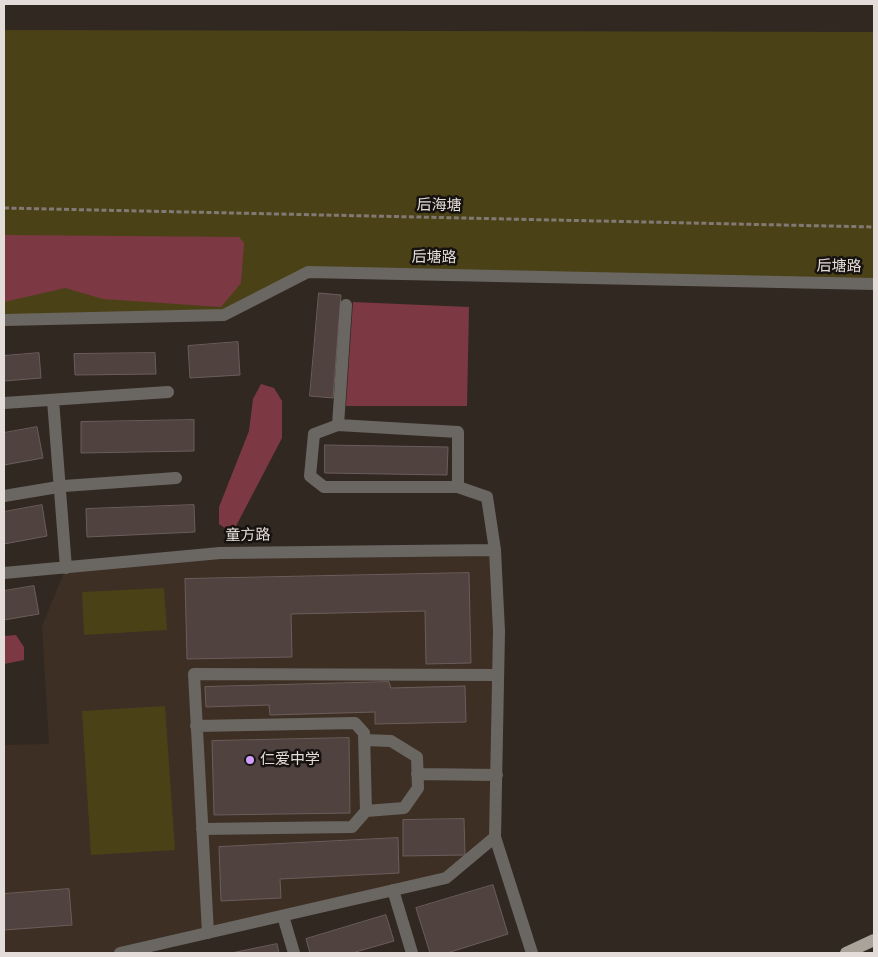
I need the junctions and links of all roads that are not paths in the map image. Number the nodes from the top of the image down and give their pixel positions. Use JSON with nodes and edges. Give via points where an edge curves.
{"nodes":[{"id":1,"x":874,"y":284,"type":"edge"},
{"id":2,"x":346,"y":305,"type":"dead end"},
{"id":3,"x":4,"y":320,"type":"edge"},
{"id":4,"x":168,"y":392,"type":"dead end"},
{"id":5,"x":53,"y":400,"type":"junction"},
{"id":6,"x":4,"y":403,"type":"edge"},
{"id":7,"x":338,"y":426,"type":"junction"},
{"id":8,"x":176,"y":478,"type":"dead end"},
{"id":9,"x":60,"y":486,"type":"junction"},
{"id":10,"x":458,"y":487,"type":"junction"},
{"id":11,"x":4,"y":496,"type":"edge"},
{"id":12,"x":494,"y":550,"type":"junction"},
{"id":13,"x":66,"y":568,"type":"junction"},
{"id":14,"x":4,"y":573,"type":"edge"},
{"id":15,"x":498,"y":675,"type":"junction"},
{"id":16,"x":196,"y":726,"type":"junction"},
{"id":17,"x":364,"y":740,"type":"junction"},
{"id":18,"x":418,"y":774,"type":"junction"},
{"id":19,"x":497,"y":775,"type":"junction"},
{"id":20,"x":366,"y":811,"type":"junction"},
{"id":21,"x":202,"y":829,"type":"junction"},
{"id":22,"x":495,"y":837,"type":"junction"},
{"id":23,"x":393,"y":890,"type":"junction"},
{"id":24,"x":283,"y":916,"type":"junction"},
{"id":25,"x":208,"y":933,"type":"junction"},
{"id":26,"x":874,"y":940,"type":"edge"},
{"id":27,"x":170,"y":948,"type":"edge"},
{"id":28,"x":529,"y":952,"type":"edge"},
{"id":29,"x":120,"y":953,"type":"edge"},
{"id":30,"x":294,"y":953,"type":"edge"},
{"id":31,"x":412,"y":953,"type":"edge"},
{"id":32,"x":846,"y":953,"type":"edge"}],
"edges":[{"from":1,"to":3,"type":"street","name":"后塘路","via":[[308,272],[224,315]]},
{"from":2,"to":7,"type":"street"},
{"from":4,"to":5,"type":"street"},
{"from":5,"to":6,"type":"street"},
{"from":5,"to":9,"type":"street"},
{"from":7,"to":10,"type":"street","via":[[458,432]]},
{"from":7,"to":10,"type":"street","via":[[314,434],[310,476],[324,486]]},
{"from":8,"to":9,"type":"street"},
{"from":9,"to":11,"type":"street"},
{"from":9,"to":13,"type":"street"},
{"from":10,"to":12,"type":"street","via":[[487,497]]},
{"from":12,"to":13,"type":"street","name":"童方路","via":[[220,553]]},
{"from":12,"to":15,"type":"street"},
{"from":13,"to":14,"type":"street","name":"童方路"},
{"from":15,"to":16,"type":"street","via":[[194,674]]},
{"from":15,"to":19,"type":"street"},
{"from":16,"to":17,"type":"street","via":[[355,723],[364,733]]},
{"from":16,"to":21,"type":"street"},
{"from":17,"to":18,"type":"street","via":[[391,741],[417,757]]},
{"from":17,"to":20,"type":"street"},
{"from":18,"to":19,"type":"street"},
{"from":18,"to":20,"type":"street","via":[[418,788],[404,808]]},
{"from":19,"to":22,"type":"street"},
{"from":20,"to":21,"type":"street","via":[[352,827]]},
{"from":21,"to":25,"type":"street"},
{"from":22,"to":23,"type":"street","via":[[446,878]]},
{"from":22,"to":28,"type":"street"},
{"from":23,"to":24,"type":"street"},
{"from":23,"to":31,"type":"street"},
{"from":24,"to":25,"type":"street"},
{"from":24,"to":30,"type":"street"},
{"from":25,"to":27,"type":"street"},
{"from":26,"to":32,"type":"main road"},
{"from":27,"to":29,"type":"street"}]}
